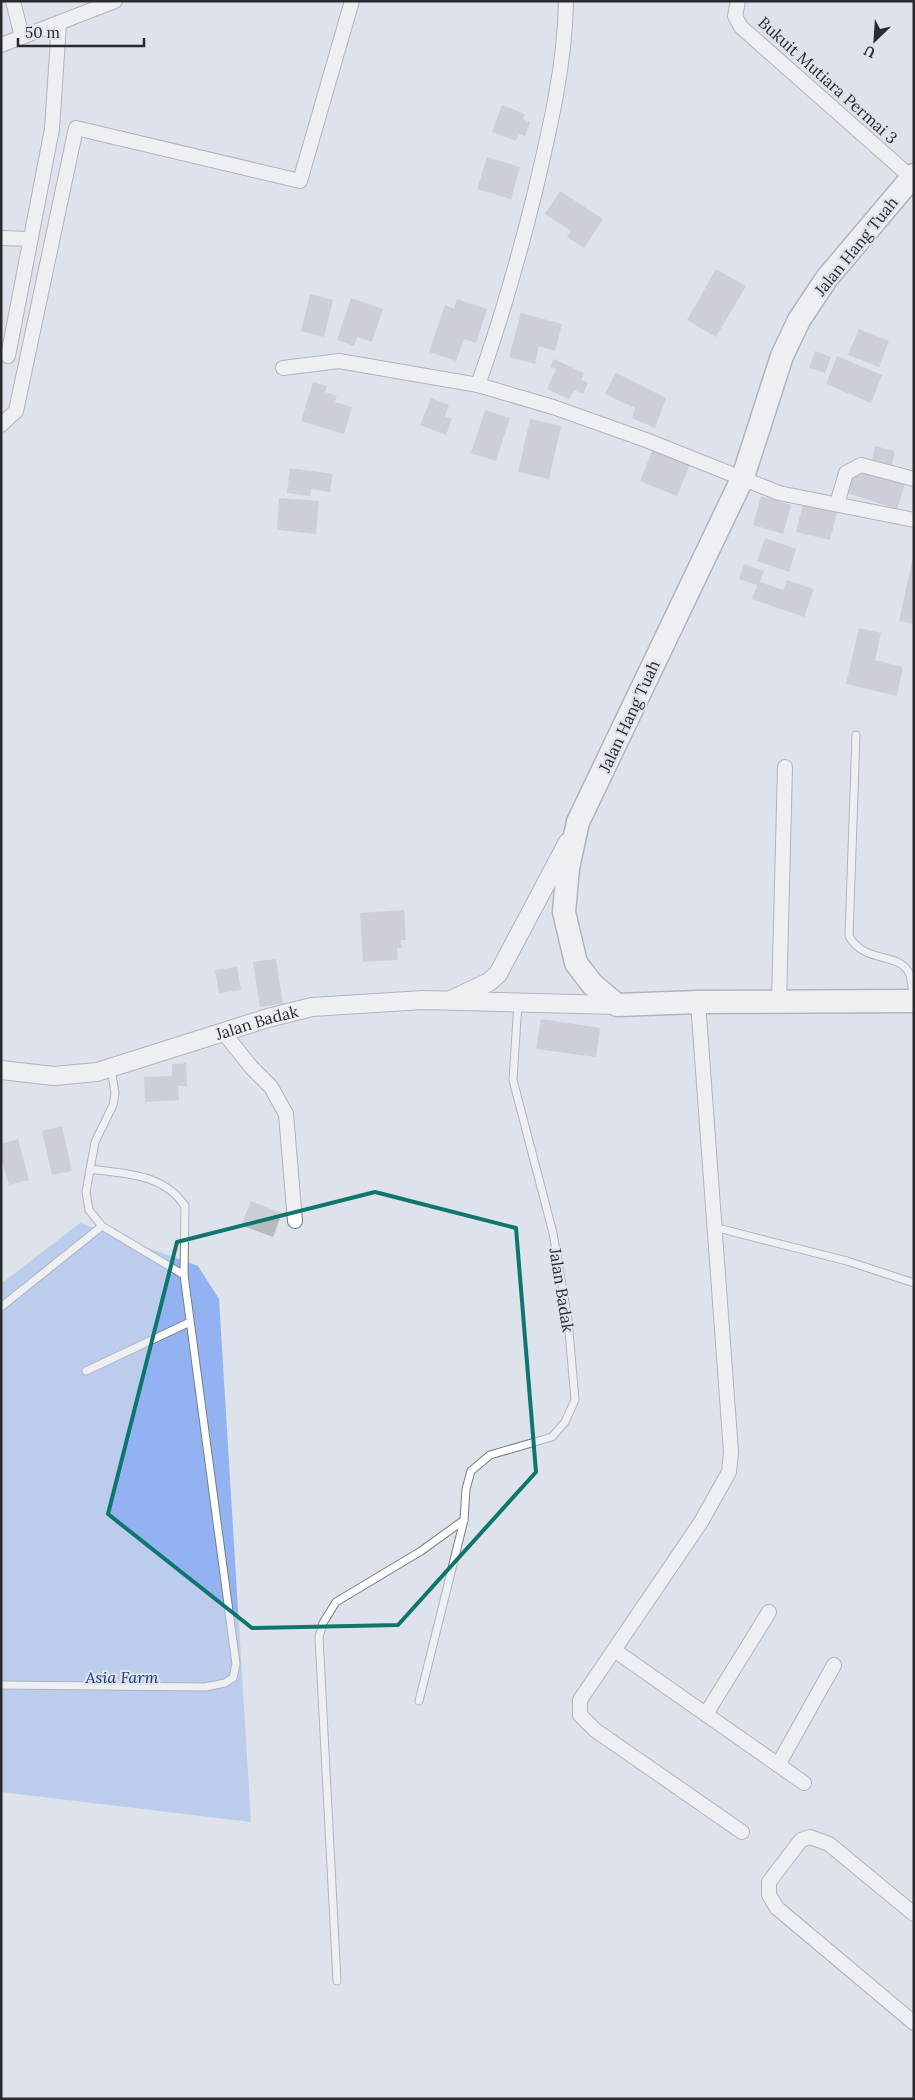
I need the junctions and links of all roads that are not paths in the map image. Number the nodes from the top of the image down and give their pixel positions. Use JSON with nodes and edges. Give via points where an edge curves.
{"nodes":[{"id":1,"x":13,"y":1,"type":"edge"},
{"id":2,"x":114,"y":1,"type":"edge"},
{"id":3,"x":352,"y":1,"type":"edge"},
{"id":4,"x":566,"y":1,"type":"edge"},
{"id":5,"x":738,"y":1,"type":"edge"},
{"id":6,"x":98,"y":4,"type":"edge"},
{"id":7,"x":59,"y":23,"type":"junction"},
{"id":8,"x":22,"y":37,"type":"junction"},
{"id":9,"x":1,"y":45,"type":"edge"},
{"id":10,"x":913,"y":176,"type":"edge"},
{"id":11,"x":1,"y":238,"type":"edge"},
{"id":12,"x":30,"y":239,"type":"junction"},
{"id":13,"x":8,"y":356,"type":"dead end"},
{"id":14,"x":283,"y":368,"type":"dead end"},
{"id":15,"x":478,"y":385,"type":"junction"},
{"id":16,"x":1,"y":425,"type":"edge"},
{"id":17,"x":743,"y":477,"type":"junction"},
{"id":18,"x":914,"y":479,"type":"edge"},
{"id":19,"x":836,"y":504,"type":"junction"},
{"id":20,"x":914,"y":520,"type":"edge"},
{"id":21,"x":856,"y":734,"type":"dead end"},
{"id":22,"x":785,"y":767,"type":"dead end"},
{"id":23,"x":578,"y":822,"type":"junction"},
{"id":24,"x":450,"y":1000,"type":"junction"},
{"id":25,"x":914,"y":1000,"type":"edge"},
{"id":26,"x":698,"y":1002,"type":"junction"},
{"id":27,"x":780,"y":1002,"type":"junction"},
{"id":28,"x":518,"y":1003,"type":"junction"},
{"id":29,"x":616,"y":1005,"type":"junction"},
{"id":30,"x":223,"y":1032,"type":"junction"},
{"id":31,"x":110,"y":1068,"type":"junction"},
{"id":32,"x":4,"y":1073,"type":"edge"},
{"id":33,"x":90,"y":1168,"type":"junction"},
{"id":34,"x":295,"y":1221,"type":"dead end"},
{"id":35,"x":102,"y":1226,"type":"junction"},
{"id":36,"x":713,"y":1227,"type":"junction"},
{"id":37,"x":184,"y":1275,"type":"junction"},
{"id":38,"x":914,"y":1283,"type":"edge"},
{"id":39,"x":1,"y":1307,"type":"edge"},
{"id":40,"x":190,"y":1322,"type":"junction"},
{"id":41,"x":86,"y":1371,"type":"dead end"},
{"id":42,"x":464,"y":1520,"type":"junction"},
{"id":43,"x":769,"y":1612,"type":"dead end"},
{"id":44,"x":614,"y":1650,"type":"junction"},
{"id":45,"x":834,"y":1665,"type":"dead end"},
{"id":46,"x":1,"y":1685,"type":"edge"},
{"id":47,"x":420,"y":1701,"type":"dead end"},
{"id":48,"x":706,"y":1714,"type":"junction"},
{"id":49,"x":778,"y":1764,"type":"junction"},
{"id":50,"x":804,"y":1783,"type":"dead end"},
{"id":51,"x":742,"y":1832,"type":"dead end"},
{"id":52,"x":914,"y":1914,"type":"edge"},
{"id":53,"x":337,"y":1981,"type":"dead end"},
{"id":54,"x":914,"y":2023,"type":"edge"}],
"edges":[{"from":1,"to":8,"type":"street"},
{"from":2,"to":6,"type":"street"},
{"from":3,"to":16,"type":"street","via":[[300,181],[76,128],[16,411]]},
{"from":4,"to":15,"type":"street","via":[[566,36],[547,143],[517,262]]},
{"from":5,"to":10,"type":"street","name":"Bukuit Mutiara Permai 3","via":[[735,16],[741,27]]},
{"from":6,"to":7,"type":"street"},
{"from":7,"to":8,"type":"street"},
{"from":7,"to":12,"type":"street","via":[[52,129]]},
{"from":8,"to":9,"type":"street"},
{"from":10,"to":17,"type":"main road","name":"Jalan Hang Tuah","via":[[827,278],[799,320],[782,356]]},
{"from":11,"to":12,"type":"street"},
{"from":12,"to":13,"type":"street"},
{"from":14,"to":15,"type":"street","via":[[339,362]]},
{"from":15,"to":17,"type":"street","via":[[553,407]]},
{"from":17,"to":19,"type":"street","via":[[779,493]]},
{"from":17,"to":23,"type":"main road","name":"Jalan Hang Tuah"},
{"from":18,"to":19,"type":"street","via":[[861,465],[846,473]]},
{"from":19,"to":20,"type":"street"},
{"from":21,"to":25,"type":"lane","via":[[849,936],[864,953],[900,962],[909,973]]},
{"from":22,"to":27,"type":"street"},
{"from":23,"to":24,"type":"street","via":[[498,974],[489,982]]},
{"from":23,"to":29,"type":"main road","name":"Jalan Hang Tuah","via":[[568,868],[564,912],[576,962],[592,984]]},
{"from":24,"to":28,"type":"street","name":"Jalan Badak"},
{"from":24,"to":30,"type":"street","name":"Jalan Badak","via":[[312,1007]]},
{"from":25,"to":27,"type":"main road"},
{"from":26,"to":27,"type":"main road"},
{"from":26,"to":29,"type":"main road"},
{"from":26,"to":36,"type":"street"},
{"from":28,"to":29,"type":"street","name":"Jalan Badak"},
{"from":28,"to":42,"type":"lane","name":"Jalan Badak","via":[[513,1080],[553,1234],[568,1320],[575,1400],[565,1422],[552,1437],[490,1455],[471,1470]]},
{"from":30,"to":31,"type":"street","name":"Jalan Badak"},
{"from":30,"to":34,"type":"street","via":[[271,1087],[286,1114]]},
{"from":31,"to":32,"type":"street","name":"Jalan Badak","via":[[54,1076]]},
{"from":31,"to":33,"type":"lane","via":[[115,1093],[113,1105],[95,1142]]},
{"from":33,"to":35,"type":"lane","via":[[86,1192],[89,1210]]},
{"from":33,"to":37,"type":"lane","via":[[154,1179],[179,1196],[185,1206]]},
{"from":35,"to":37,"type":"lane"},
{"from":35,"to":39,"type":"lane"},
{"from":36,"to":38,"type":"lane","via":[[847,1261]]},
{"from":36,"to":44,"type":"street","via":[[731,1452],[729,1472],[701,1522]]},
{"from":37,"to":40,"type":"lane"},
{"from":40,"to":41,"type":"lane"},
{"from":40,"to":46,"type":"lane","via":[[236,1664],[233,1678],[205,1688]]},
{"from":42,"to":47,"type":"lane","name":"Jalan Badak"},
{"from":42,"to":53,"type":"lane","via":[[421,1551],[336,1602],[323,1623],[319,1637]]},
{"from":43,"to":48,"type":"street"},
{"from":44,"to":48,"type":"street"},
{"from":44,"to":51,"type":"street","via":[[580,1700],[580,1716],[595,1730]]},
{"from":45,"to":49,"type":"street"},
{"from":48,"to":49,"type":"street"},
{"from":49,"to":50,"type":"street"},
{"from":52,"to":54,"type":"street","via":[[829,1844],[810,1837],[801,1840],[770,1882],[769,1895],[777,1908]]}]}
